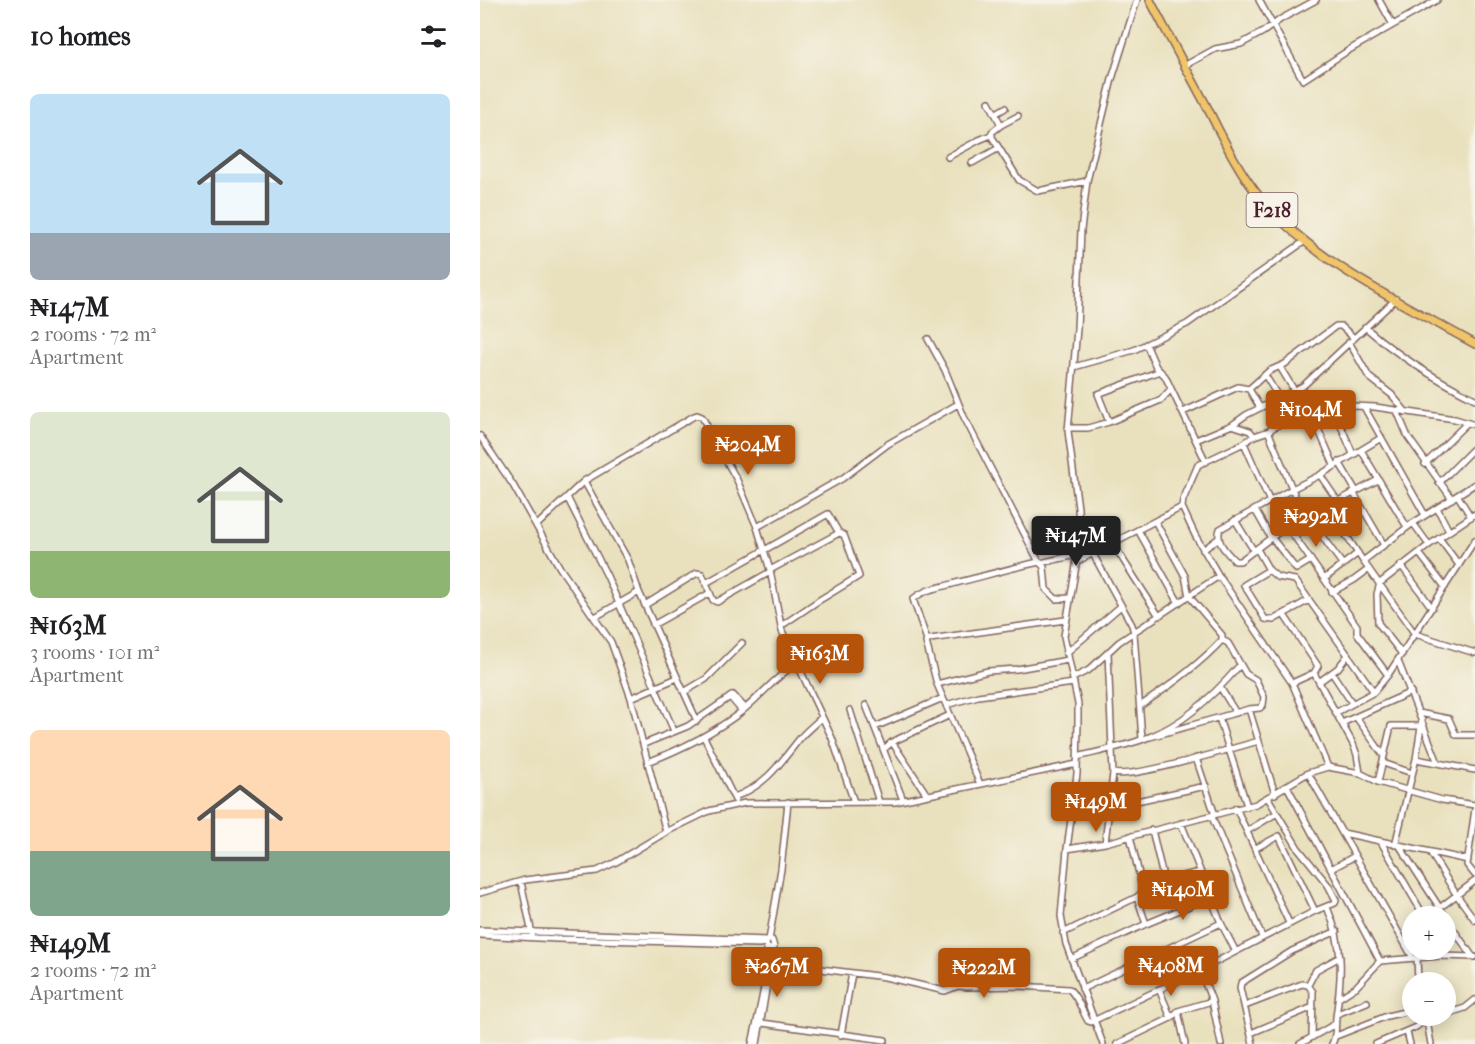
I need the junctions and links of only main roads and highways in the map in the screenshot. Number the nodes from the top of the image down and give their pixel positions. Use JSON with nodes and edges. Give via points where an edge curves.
{"nodes":[{"id":1,"x":1150,"y":0,"type":"edge"},
{"id":2,"x":1475,"y":344,"type":"edge"}],
"edges":[{"from":1,"to":2,"type":"main road","number":"F218","via":[[1246,178],[1262,199],[1305,241],[1345,271]]}]}
